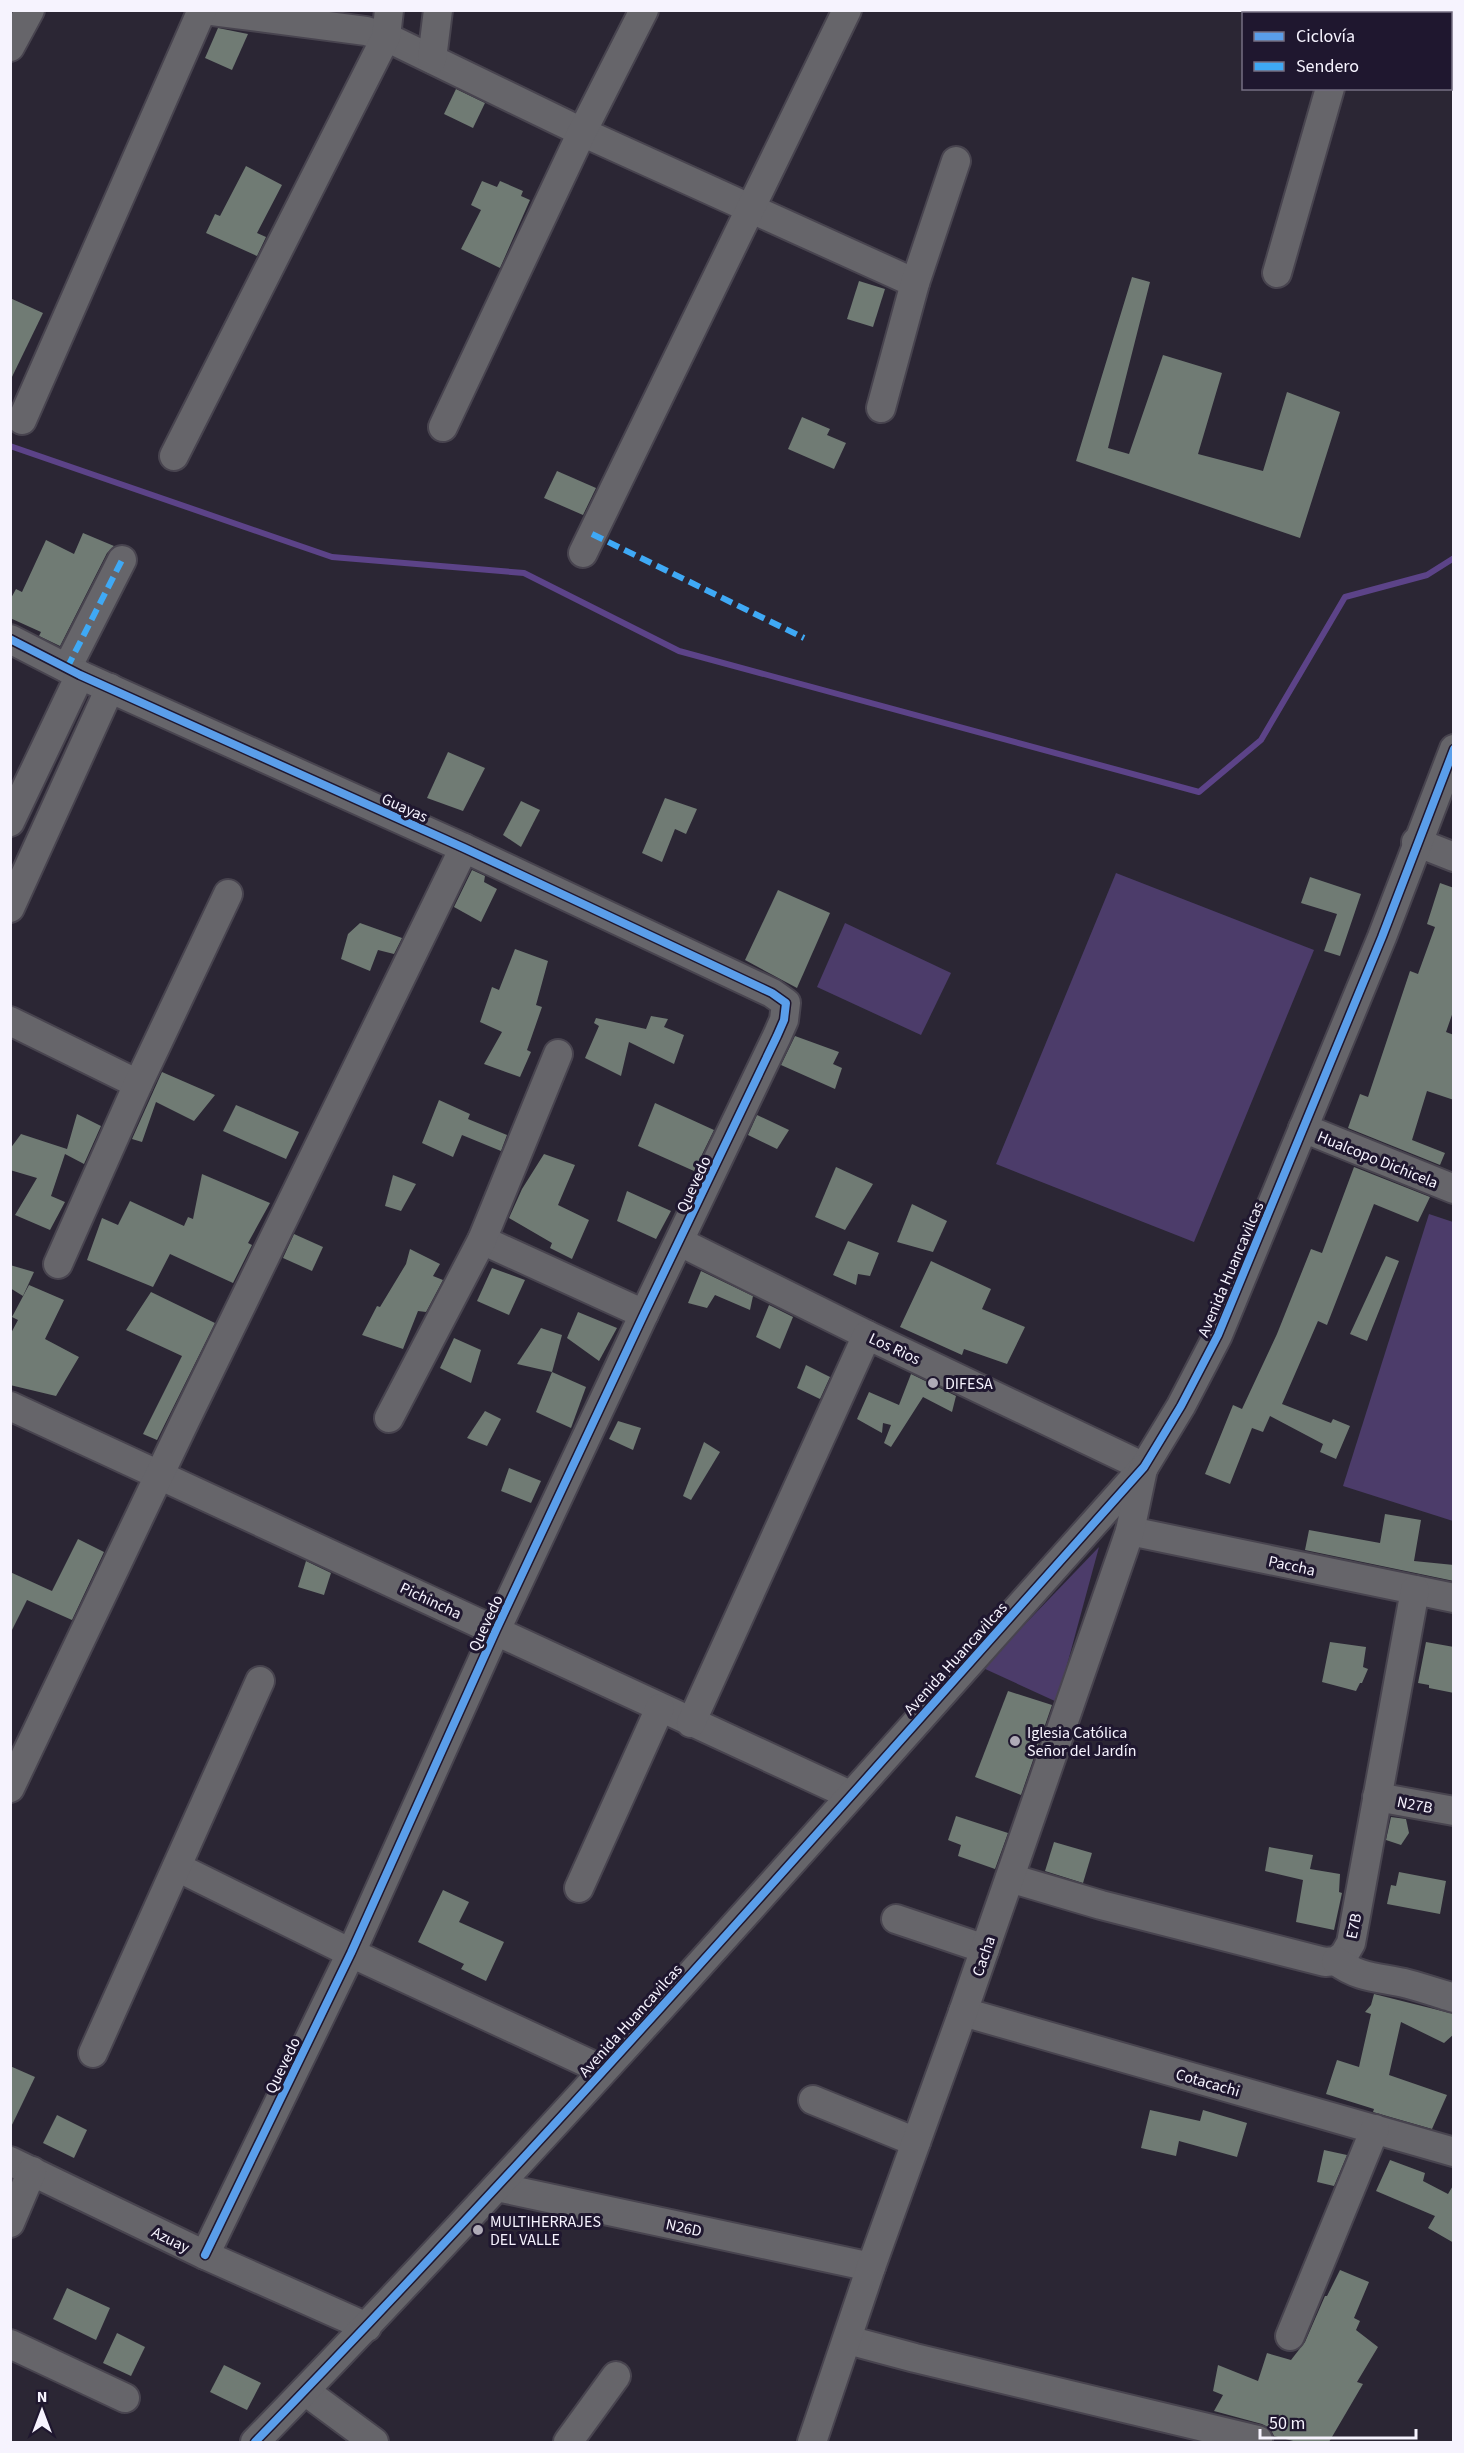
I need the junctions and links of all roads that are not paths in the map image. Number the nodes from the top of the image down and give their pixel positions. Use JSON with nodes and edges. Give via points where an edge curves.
{"nodes":[{"id":1,"x":30,"y":10,"type":"edge"},
{"id":2,"x":438,"y":10,"type":"edge"},
{"id":3,"x":644,"y":10,"type":"edge"},
{"id":4,"x":847,"y":10,"type":"edge"},
{"id":5,"x":214,"y":11,"type":"edge"},
{"id":6,"x":387,"y":24,"type":"edge"},
{"id":7,"x":10,"y":47,"type":"edge"},
{"id":8,"x":432,"y":59,"type":"junction"},
{"id":9,"x":1329,"y":90,"type":"edge"},
{"id":10,"x":582,"y":132,"type":"junction"},
{"id":11,"x":956,"y":161,"type":"dead end"},
{"id":12,"x":750,"y":210,"type":"junction"},
{"id":13,"x":1277,"y":273,"type":"dead end"},
{"id":14,"x":915,"y":283,"type":"junction"},
{"id":15,"x":881,"y":408,"type":"dead end"},
{"id":16,"x":22,"y":420,"type":"dead end"},
{"id":17,"x":442,"y":427,"type":"dead end"},
{"id":18,"x":174,"y":456,"type":"dead end"},
{"id":19,"x":583,"y":553,"type":"dead end"},
{"id":20,"x":122,"y":560,"type":"dead end"},
{"id":21,"x":10,"y":639,"type":"edge"},
{"id":22,"x":73,"y":671,"type":"junction"},
{"id":23,"x":110,"y":688,"type":"junction"},
{"id":24,"x":1454,"y":749,"type":"edge"},
{"id":25,"x":10,"y":822,"type":"edge"},
{"id":26,"x":1416,"y":842,"type":"junction"},
{"id":27,"x":464,"y":848,"type":"junction"},
{"id":28,"x":1454,"y":857,"type":"edge"},
{"id":29,"x":228,"y":894,"type":"dead end"},
{"id":30,"x":10,"y":908,"type":"edge"},
{"id":31,"x":786,"y":1003,"type":"joint"},
{"id":32,"x":10,"y":1021,"type":"edge"},
{"id":33,"x":558,"y":1054,"type":"dead end"},
{"id":34,"x":138,"y":1084,"type":"junction"},
{"id":35,"x":1303,"y":1128,"type":"junction"},
{"id":36,"x":1454,"y":1189,"type":"edge"},
{"id":37,"x":482,"y":1240,"type":"junction"},
{"id":38,"x":680,"y":1242,"type":"junction"},
{"id":39,"x":58,"y":1263,"type":"dead end"},
{"id":40,"x":644,"y":1314,"type":"junction"},
{"id":41,"x":867,"y":1335,"type":"junction"},
{"id":42,"x":10,"y":1406,"type":"edge"},
{"id":43,"x":388,"y":1418,"type":"dead end"},
{"id":44,"x":1144,"y":1467,"type":"junction"},
{"id":45,"x":159,"y":1476,"type":"junction"},
{"id":46,"x":1130,"y":1531,"type":"junction"},
{"id":47,"x":1415,"y":1590,"type":"junction"},
{"id":48,"x":1454,"y":1598,"type":"edge"},
{"id":49,"x":496,"y":1630,"type":"junction"},
{"id":50,"x":260,"y":1681,"type":"dead end"},
{"id":51,"x":660,"y":1708,"type":"junction"},
{"id":52,"x":691,"y":1724,"type":"junction"},
{"id":53,"x":12,"y":1781,"type":"edge"},
{"id":54,"x":850,"y":1796,"type":"junction"},
{"id":55,"x":1377,"y":1797,"type":"junction"},
{"id":56,"x":1454,"y":1811,"type":"edge"},
{"id":57,"x":177,"y":1867,"type":"junction"},
{"id":58,"x":1010,"y":1878,"type":"junction"},
{"id":59,"x":579,"y":1888,"type":"dead end"},
{"id":60,"x":896,"y":1919,"type":"dead end"},
{"id":61,"x":985,"y":1949,"type":"junction"},
{"id":62,"x":351,"y":1953,"type":"junction"},
{"id":63,"x":1336,"y":1961,"type":"junction"},
{"id":64,"x":1454,"y":1998,"type":"edge"},
{"id":65,"x":963,"y":2012,"type":"junction"},
{"id":66,"x":93,"y":2053,"type":"dead end"},
{"id":67,"x":603,"y":2070,"type":"junction"},
{"id":68,"x":813,"y":2100,"type":"dead end"},
{"id":69,"x":1375,"y":2129,"type":"junction"},
{"id":70,"x":916,"y":2142,"type":"junction"},
{"id":71,"x":1454,"y":2152,"type":"edge"},
{"id":72,"x":21,"y":2166,"type":"edge"},
{"id":73,"x":497,"y":2187,"type":"junction"},
{"id":74,"x":10,"y":2223,"type":"edge"},
{"id":75,"x":205,"y":2255,"type":"junction"},
{"id":76,"x":871,"y":2267,"type":"junction"},
{"id":77,"x":367,"y":2327,"type":"junction"},
{"id":78,"x":1290,"y":2336,"type":"dead end"},
{"id":79,"x":848,"y":2340,"type":"junction"},
{"id":80,"x":10,"y":2344,"type":"edge"},
{"id":81,"x":616,"y":2376,"type":"dead end"},
{"id":82,"x":305,"y":2391,"type":"junction"},
{"id":83,"x":125,"y":2398,"type":"dead end"},
{"id":84,"x":1258,"y":2440,"type":"dead end"},
{"id":85,"x":255,"y":2442,"type":"edge"},
{"id":86,"x":374,"y":2442,"type":"edge"},
{"id":87,"x":568,"y":2442,"type":"edge"},
{"id":88,"x":812,"y":2442,"type":"edge"}],
"edges":[{"from":1,"to":7,"type":"street"},
{"from":2,"to":8,"type":"street"},
{"from":3,"to":10,"type":"street"},
{"from":4,"to":12,"type":"street"},
{"from":5,"to":6,"type":"street","via":[[366,31]]},
{"from":5,"to":16,"type":"street"},
{"from":6,"to":8,"type":"street"},
{"from":6,"to":18,"type":"street"},
{"from":8,"to":10,"type":"street"},
{"from":9,"to":13,"type":"street"},
{"from":10,"to":12,"type":"street"},
{"from":10,"to":17,"type":"street"},
{"from":11,"to":14,"type":"street"},
{"from":12,"to":14,"type":"street"},
{"from":12,"to":19,"type":"street"},
{"from":14,"to":15,"type":"street"},
{"from":20,"to":22,"type":"street"},
{"from":21,"to":22,"type":"street","name":"Guayas"},
{"from":22,"to":23,"type":"street","name":"Guayas"},
{"from":22,"to":25,"type":"street"},
{"from":23,"to":27,"type":"street","name":"Guayas"},
{"from":23,"to":30,"type":"street"},
{"from":24,"to":26,"type":"street","name":"Avenida Huancavilcas"},
{"from":26,"to":28,"type":"street"},
{"from":26,"to":35,"type":"street","name":"Avenida Huancavilcas","via":[[1382,938]]},
{"from":27,"to":31,"type":"street","name":"Guayas"},
{"from":27,"to":45,"type":"street"},
{"from":29,"to":34,"type":"street"},
{"from":31,"to":38,"type":"street","name":"Quevedo","via":[[777,1036]]},
{"from":32,"to":34,"type":"street"},
{"from":33,"to":37,"type":"street"},
{"from":34,"to":39,"type":"street"},
{"from":35,"to":36,"type":"street","name":"Hualcopo Dichicela"},
{"from":35,"to":44,"type":"street","name":"Avenida Huancavilcas","via":[[1218,1335]]},
{"from":37,"to":40,"type":"street"},
{"from":37,"to":43,"type":"street"},
{"from":38,"to":40,"type":"street","name":"Quevedo"},
{"from":38,"to":41,"type":"street","name":"Los Rìos"},
{"from":40,"to":49,"type":"street","name":"Quevedo"},
{"from":41,"to":44,"type":"street","name":"Los Rìos"},
{"from":41,"to":52,"type":"street"},
{"from":42,"to":45,"type":"street","name":"Pichincha"},
{"from":44,"to":46,"type":"street","name":"Cacha"},
{"from":44,"to":54,"type":"street","name":"Avenida Huancavilcas"},
{"from":45,"to":49,"type":"street","name":"Pichincha"},
{"from":45,"to":53,"type":"street"},
{"from":46,"to":47,"type":"street","name":"Paccha"},
{"from":46,"to":58,"type":"street","name":"Cacha"},
{"from":47,"to":48,"type":"street","name":"Paccha"},
{"from":47,"to":55,"type":"street","name":"E7B"},
{"from":49,"to":51,"type":"street","name":"Pichincha"},
{"from":49,"to":62,"type":"street","name":"Quevedo"},
{"from":50,"to":57,"type":"street"},
{"from":51,"to":52,"type":"street","name":"Pichincha"},
{"from":51,"to":59,"type":"street"},
{"from":52,"to":54,"type":"street","name":"Pichincha"},
{"from":54,"to":67,"type":"street","name":"Avenida Huancavilcas"},
{"from":55,"to":56,"type":"street","name":"N27B"},
{"from":55,"to":63,"type":"street","name":"E7B","via":[[1351,1943]]},
{"from":57,"to":62,"type":"street"},
{"from":57,"to":66,"type":"street"},
{"from":58,"to":61,"type":"street","name":"Cacha"},
{"from":58,"to":63,"type":"street","via":[[1288,1953]]},
{"from":60,"to":61,"type":"street"},
{"from":61,"to":65,"type":"street","name":"Cacha"},
{"from":62,"to":67,"type":"street"},
{"from":62,"to":75,"type":"street","name":"Quevedo"},
{"from":63,"to":64,"type":"street","via":[[1372,1979]]},
{"from":65,"to":69,"type":"street","name":"Cotacachi"},
{"from":65,"to":70,"type":"street","name":"Cacha"},
{"from":67,"to":73,"type":"street","name":"Avenida Huancavilcas"},
{"from":68,"to":70,"type":"street"},
{"from":69,"to":71,"type":"street","name":"Cotacachi"},
{"from":69,"to":78,"type":"street"},
{"from":70,"to":76,"type":"street","name":"Cacha"},
{"from":72,"to":74,"type":"street"},
{"from":72,"to":75,"type":"street","name":"Azuay"},
{"from":73,"to":76,"type":"street","name":"N26D"},
{"from":73,"to":77,"type":"street","name":"Avenida Huancavilcas"},
{"from":75,"to":77,"type":"street","name":"Azuay"},
{"from":76,"to":79,"type":"street","name":"Cacha"},
{"from":77,"to":82,"type":"street","name":"Avenida Huancavilcas"},
{"from":79,"to":84,"type":"street"},
{"from":79,"to":88,"type":"street","name":"Cacha"},
{"from":80,"to":83,"type":"street"},
{"from":81,"to":87,"type":"street"},
{"from":82,"to":85,"type":"street","name":"Avenida Huancavilcas"},
{"from":82,"to":86,"type":"street"}]}
